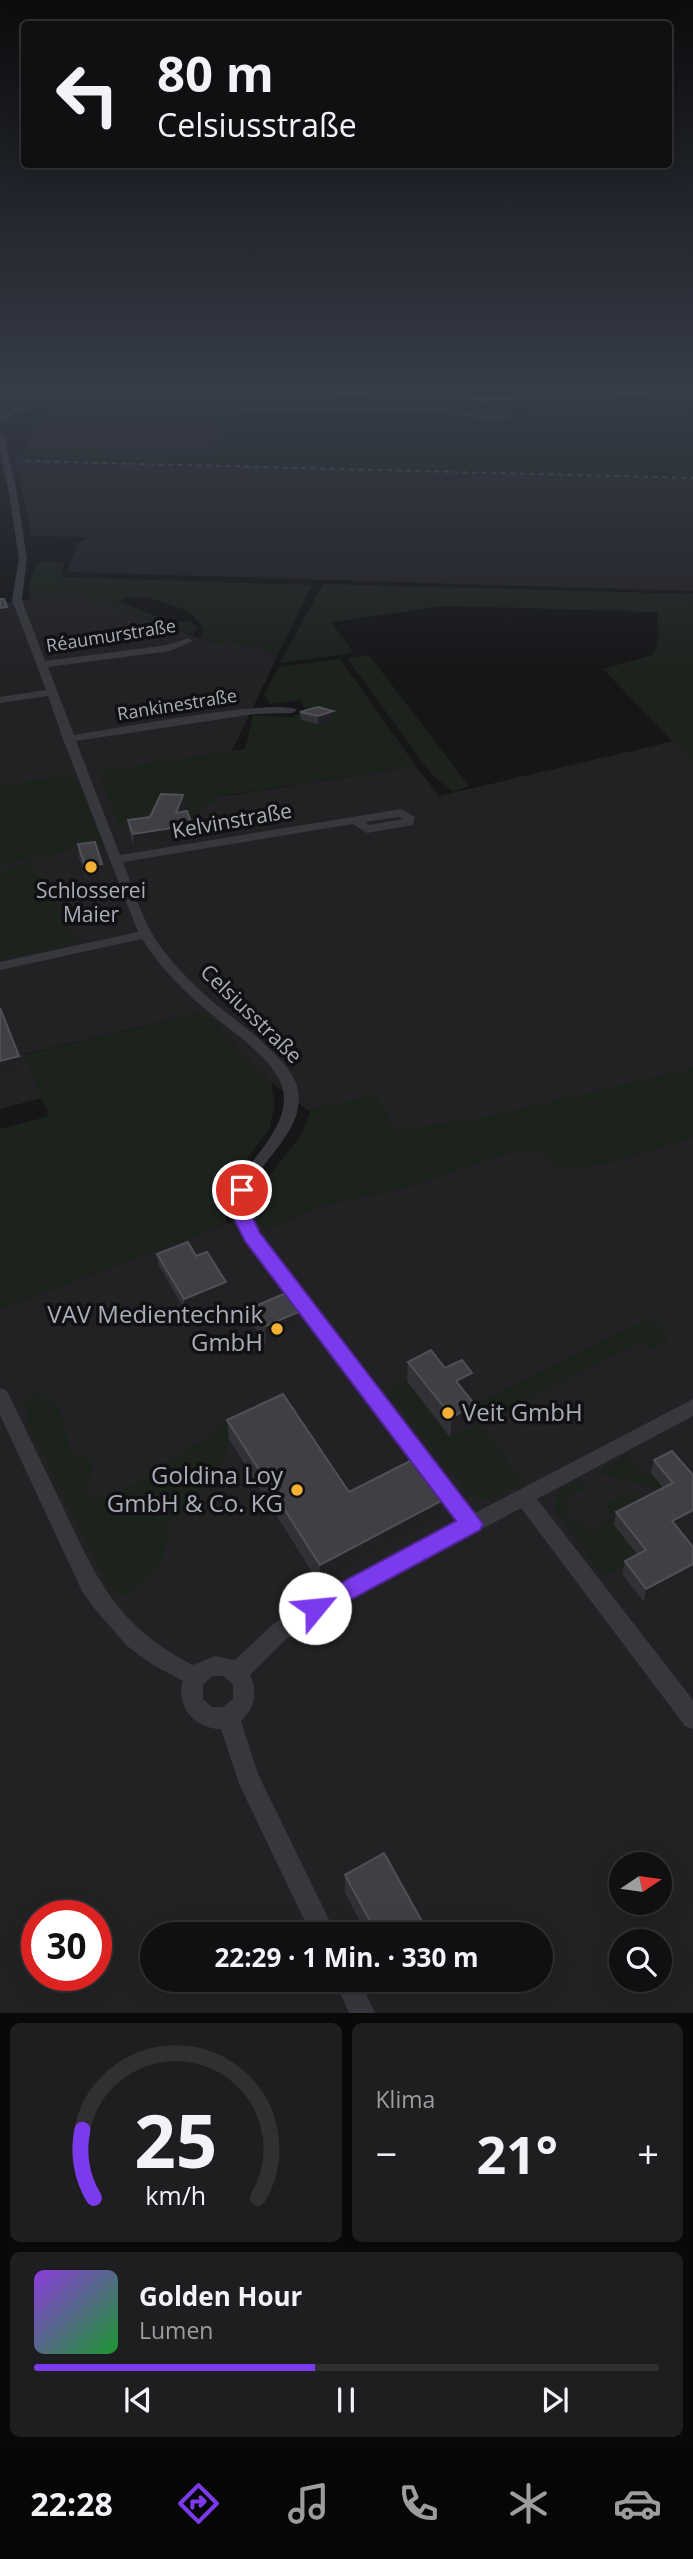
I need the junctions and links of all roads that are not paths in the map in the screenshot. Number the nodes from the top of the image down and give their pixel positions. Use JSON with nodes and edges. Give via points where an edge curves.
{"nodes":[{"id":1,"x":11,"y":485,"type":"edge"},
{"id":2,"x":188,"y":641,"type":"dead end"},
{"id":3,"x":40,"y":665,"type":"junction"},
{"id":4,"x":50,"y":693,"type":"junction"},
{"id":5,"x":0,"y":700,"type":"edge"},
{"id":6,"x":292,"y":710,"type":"dead end"},
{"id":7,"x":68,"y":739,"type":"junction"},
{"id":8,"x":355,"y":820,"type":"dead end"},
{"id":9,"x":116,"y":860,"type":"junction"},
{"id":10,"x":145,"y":934,"type":"junction"},
{"id":11,"x":0,"y":966,"type":"edge"},
{"id":12,"x":0,"y":1395,"type":"edge"},
{"id":13,"x":693,"y":1407,"type":"edge"},
{"id":14,"x":524,"y":1497,"type":"junction"},
{"id":15,"x":472,"y":1524,"type":"junction"},
{"id":16,"x":238,"y":1672,"type":"junction"},
{"id":17,"x":196,"y":1677,"type":"junction"},
{"id":18,"x":228,"y":1716,"type":"junction"},
{"id":19,"x":693,"y":1718,"type":"edge"},
{"id":20,"x":318,"y":1922,"type":"edge"},
{"id":21,"x":352,"y":1992,"type":"edge"},
{"id":22,"x":362,"y":2013,"type":"edge"}],
"edges":[{"from":1,"to":3,"type":"street","name":"Celsiusstraße","via":[[23,559],[17,600]]},
{"from":2,"to":3,"type":"street","name":"Réaumurstraße","via":[[170,648]]},
{"from":3,"to":4,"type":"street","name":"Celsiusstraße"},
{"from":4,"to":5,"type":"street"},
{"from":4,"to":7,"type":"street","name":"Celsiusstraße"},
{"from":6,"to":7,"type":"street","name":"Rankinestraße","via":[[255,711]]},
{"from":7,"to":9,"type":"street","name":"Celsiusstraße"},
{"from":8,"to":9,"type":"street","name":"Kelvinstraße"},
{"from":9,"to":10,"type":"street","name":"Celsiusstraße"},
{"from":10,"to":11,"type":"street"},
{"from":10,"to":15,"type":"street","name":"Celsiusstraße","via":[[183,981],[267,1057],[290,1084],[293,1104],[284,1130],[242,1190],[239,1209],[243,1222]]},
{"from":12,"to":17,"type":"street","via":[[89,1584],[108,1613],[141,1648]]},
{"from":13,"to":14,"type":"street"},
{"from":14,"to":15,"type":"street"},
{"from":14,"to":19,"type":"street"},
{"from":15,"to":16,"type":"street","via":[[315,1608],[279,1632]]},
{"from":16,"to":17,"type":"street","via":[[216,1666]]},
{"from":16,"to":18,"type":"street","via":[[245,1696]]},
{"from":17,"to":18,"type":"street","via":[[190,1693],[196,1709],[210,1717]]},
{"from":18,"to":20,"type":"street","via":[[248,1778]]},
{"from":21,"to":22,"type":"street"}]}
